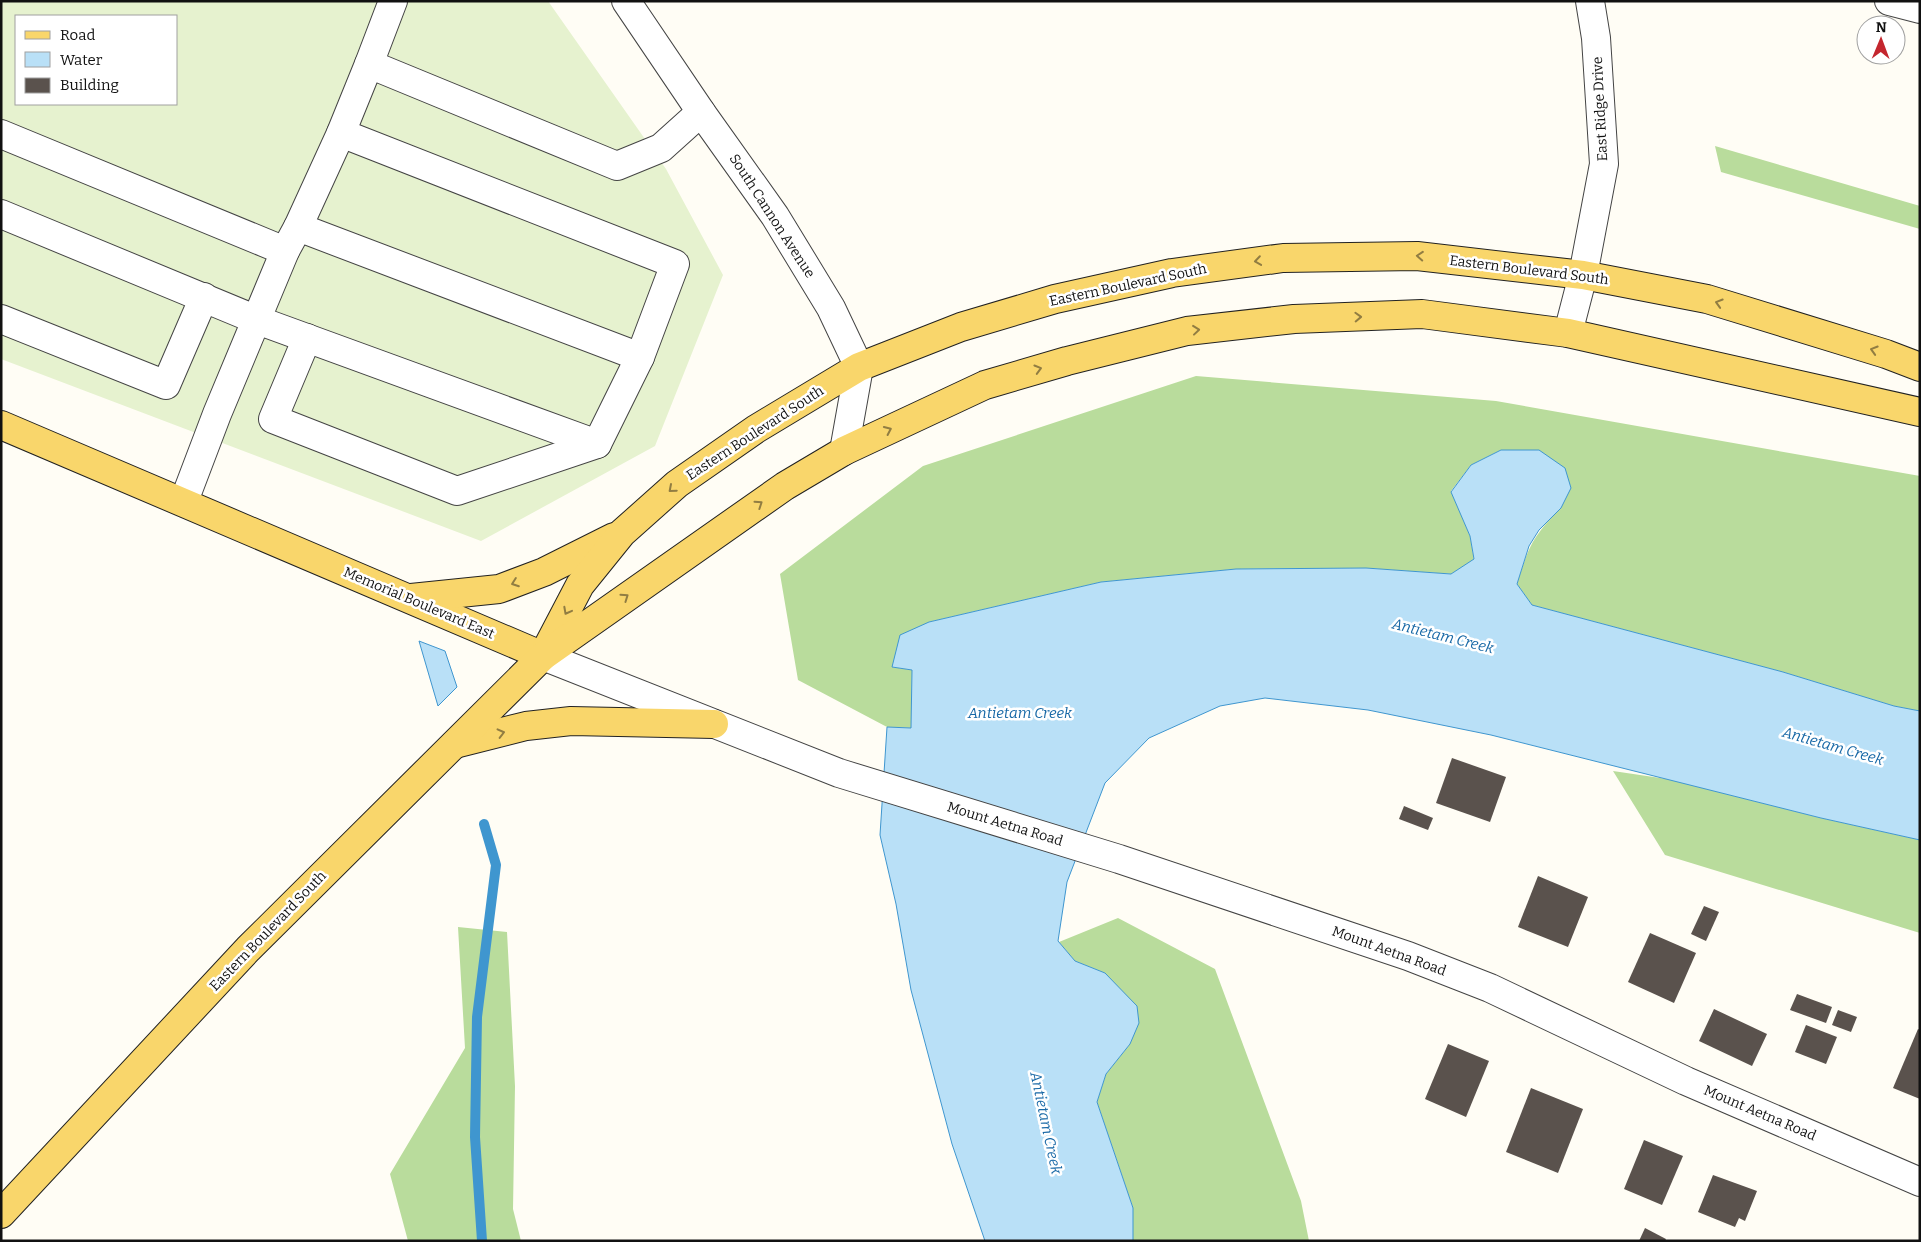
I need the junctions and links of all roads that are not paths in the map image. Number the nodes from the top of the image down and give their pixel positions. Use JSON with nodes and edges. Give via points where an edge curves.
{"nodes":[{"id":1,"x":393,"y":1,"type":"edge"},
{"id":2,"x":626,"y":1,"type":"edge"},
{"id":3,"x":1590,"y":1,"type":"edge"},
{"id":4,"x":1889,"y":1,"type":"edge"},
{"id":5,"x":1920,"y":9,"type":"edge"},
{"id":6,"x":369,"y":64,"type":"junction"},
{"id":7,"x":701,"y":112,"type":"junction"},
{"id":8,"x":341,"y":133,"type":"junction"},
{"id":9,"x":1,"y":134,"type":"edge"},
{"id":10,"x":1,"y":214,"type":"edge"},
{"id":11,"x":298,"y":227,"type":"junction"},
{"id":12,"x":285,"y":251,"type":"junction"},
{"id":13,"x":1583,"y":275,"type":"junction"},
{"id":14,"x":204,"y":297,"type":"junction"},
{"id":15,"x":1,"y":319,"type":"edge"},
{"id":16,"x":257,"y":320,"type":"junction"},
{"id":17,"x":1568,"y":333,"type":"junction"},
{"id":18,"x":307,"y":338,"type":"junction"},
{"id":19,"x":640,"y":357,"type":"junction"},
{"id":20,"x":859,"y":367,"type":"junction"},
{"id":21,"x":1920,"y":367,"type":"edge"},
{"id":22,"x":1920,"y":412,"type":"edge"},
{"id":23,"x":1,"y":426,"type":"edge"},
{"id":24,"x":596,"y":444,"type":"junction"},
{"id":25,"x":844,"y":451,"type":"junction"},
{"id":26,"x":184,"y":501,"type":"junction"},
{"id":27,"x":622,"y":533,"type":"junction"},
{"id":28,"x":408,"y":598,"type":"junction"},
{"id":29,"x":543,"y":656,"type":"junction"},
{"id":30,"x":714,"y":724,"type":"junction"},
{"id":31,"x":453,"y":744,"type":"junction"},
{"id":32,"x":838,"y":773,"type":"joint"},
{"id":33,"x":1920,"y":1182,"type":"edge"},
{"id":34,"x":1,"y":1214,"type":"edge"}],
"edges":[{"from":1,"to":6,"type":"street"},
{"from":2,"to":7,"type":"street","name":"South Cannon Avenue"},
{"from":3,"to":13,"type":"street","name":"East Ridge Drive","via":[[1596,38],[1604,164]]},
{"from":4,"to":5,"type":"street"},
{"from":6,"to":7,"type":"street","via":[[618,166],[661,148]]},
{"from":6,"to":8,"type":"street"},
{"from":7,"to":20,"type":"street","name":"South Cannon Avenue","via":[[775,216],[831,308]]},
{"from":8,"to":11,"type":"street"},
{"from":8,"to":19,"type":"street","via":[[675,264]]},
{"from":9,"to":12,"type":"street"},
{"from":10,"to":14,"type":"street"},
{"from":11,"to":12,"type":"street"},
{"from":11,"to":19,"type":"street"},
{"from":12,"to":16,"type":"street"},
{"from":13,"to":17,"type":"street","name":"East Ridge Drive"},
{"from":13,"to":20,"type":"main road","name":"Eastern Boulevard South","one_way":true,"via":[[1417,256],[1282,258],[1172,273],[1055,299],[961,326]]},
{"from":21,"to":13,"type":"main road","name":"Eastern Boulevard South","one_way":true,"via":[[1707,299]]},
{"from":14,"to":15,"type":"street","via":[[166,385]]},
{"from":14,"to":16,"type":"street"},
{"from":16,"to":18,"type":"street"},
{"from":16,"to":26,"type":"street"},
{"from":17,"to":22,"type":"main road","name":"Eastern Boulevard South"},
{"from":25,"to":17,"type":"main road","name":"Eastern Boulevard South","one_way":true,"via":[[985,385],[1187,330],[1294,319],[1422,314]]},
{"from":18,"to":24,"type":"street"},
{"from":18,"to":24,"type":"street","via":[[273,419],[457,491]]},
{"from":19,"to":24,"type":"street"},
{"from":20,"to":25,"type":"street"},
{"from":20,"to":27,"type":"main road","name":"Eastern Boulevard South","one_way":true,"via":[[756,429],[677,484]]},
{"from":23,"to":26,"type":"main road","name":"Memorial Boulevard East"},
{"from":29,"to":25,"type":"main road","name":"Eastern Boulevard South","one_way":true,"via":[[710,537]]},
{"from":26,"to":28,"type":"main road","name":"Memorial Boulevard East"},
{"from":27,"to":28,"type":"main road","one_way":true,"via":[[544,572],[498,589]]},
{"from":27,"to":29,"type":"main road","name":"Eastern Boulevard South","one_way":true,"via":[[580,585]]},
{"from":28,"to":29,"type":"main road","name":"Memorial Boulevard East"},
{"from":29,"to":30,"type":"street","name":"Memorial Boulevard East"},
{"from":29,"to":31,"type":"main road","name":"Eastern Boulevard South"},
{"from":31,"to":30,"type":"main road","one_way":true,"via":[[526,726],[571,720]]},
{"from":30,"to":32,"type":"street","name":"Memorial Boulevard East"},
{"from":31,"to":34,"type":"main road","name":"Eastern Boulevard South","via":[[248,948]]},
{"from":32,"to":33,"type":"street","name":"Mount Aetna Road","via":[[1119,859],[1408,956],[1490,988],[1686,1081]]}]}
